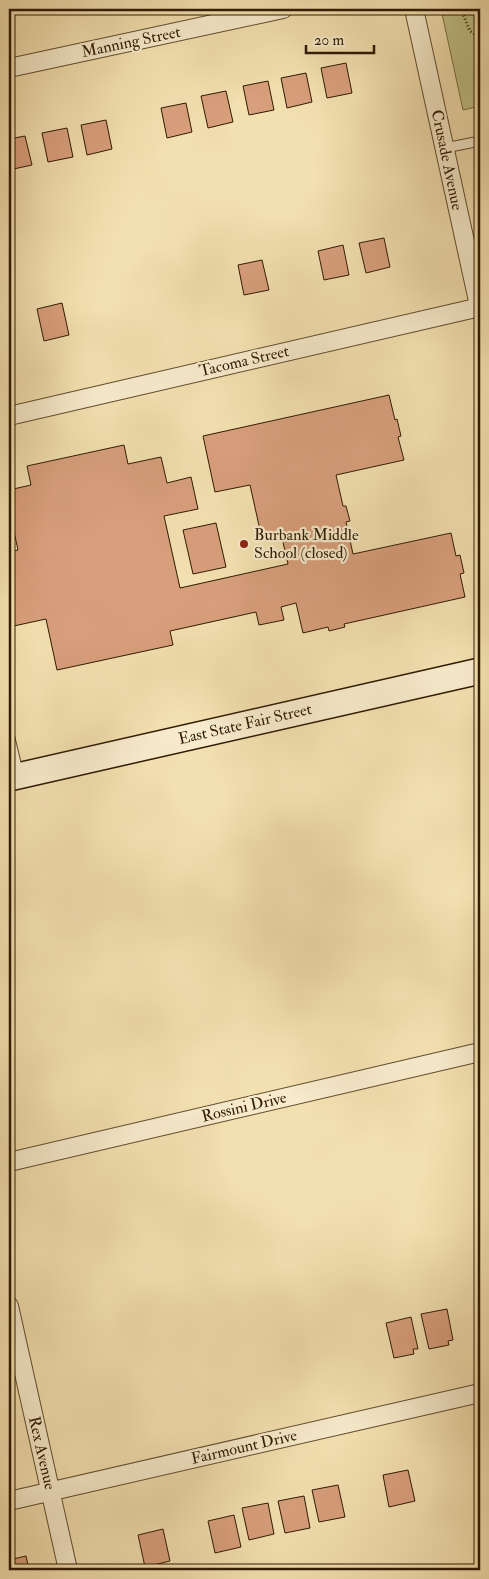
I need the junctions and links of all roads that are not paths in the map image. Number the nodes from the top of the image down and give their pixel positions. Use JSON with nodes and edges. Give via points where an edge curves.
{"nodes":[{"id":1,"x":283,"y":9,"type":"edge"},
{"id":2,"x":414,"y":9,"type":"edge"},
{"id":3,"x":9,"y":68,"type":"edge"},
{"id":4,"x":480,"y":142,"type":"edge"},
{"id":5,"x":445,"y":148,"type":"junction"},
{"id":6,"x":480,"y":309,"type":"edge"},
{"id":7,"x":9,"y":416,"type":"edge"},
{"id":8,"x":480,"y":671,"type":"edge"},
{"id":9,"x":9,"y":734,"type":"edge"},
{"id":10,"x":14,"y":777,"type":"edge"},
{"id":11,"x":480,"y":1052,"type":"edge"},
{"id":12,"x":9,"y":1162,"type":"edge"},
{"id":13,"x":9,"y":1306,"type":"edge"},
{"id":14,"x":480,"y":1393,"type":"edge"},
{"id":15,"x":50,"y":1492,"type":"junction"},
{"id":16,"x":9,"y":1501,"type":"edge"},
{"id":17,"x":68,"y":1570,"type":"edge"}],
"edges":[{"from":1,"to":3,"type":"street","name":"Manning Street"},
{"from":2,"to":5,"type":"street","name":"Crusade Avenue"},
{"from":4,"to":5,"type":"lane"},
{"from":5,"to":6,"type":"street","name":"Crusade Avenue"},
{"from":6,"to":7,"type":"street","name":"Tacoma Street"},
{"from":8,"to":10,"type":"street","name":"East State Fair Street"},
{"from":9,"to":10,"type":"lane"},
{"from":11,"to":12,"type":"street","name":"Rossini Drive"},
{"from":13,"to":15,"type":"street","name":"Rex Avenue"},
{"from":14,"to":15,"type":"street","name":"Fairmount Drive"},
{"from":15,"to":16,"type":"street","name":"Fairmount Drive"},
{"from":15,"to":17,"type":"street","name":"Rex Avenue"}]}
